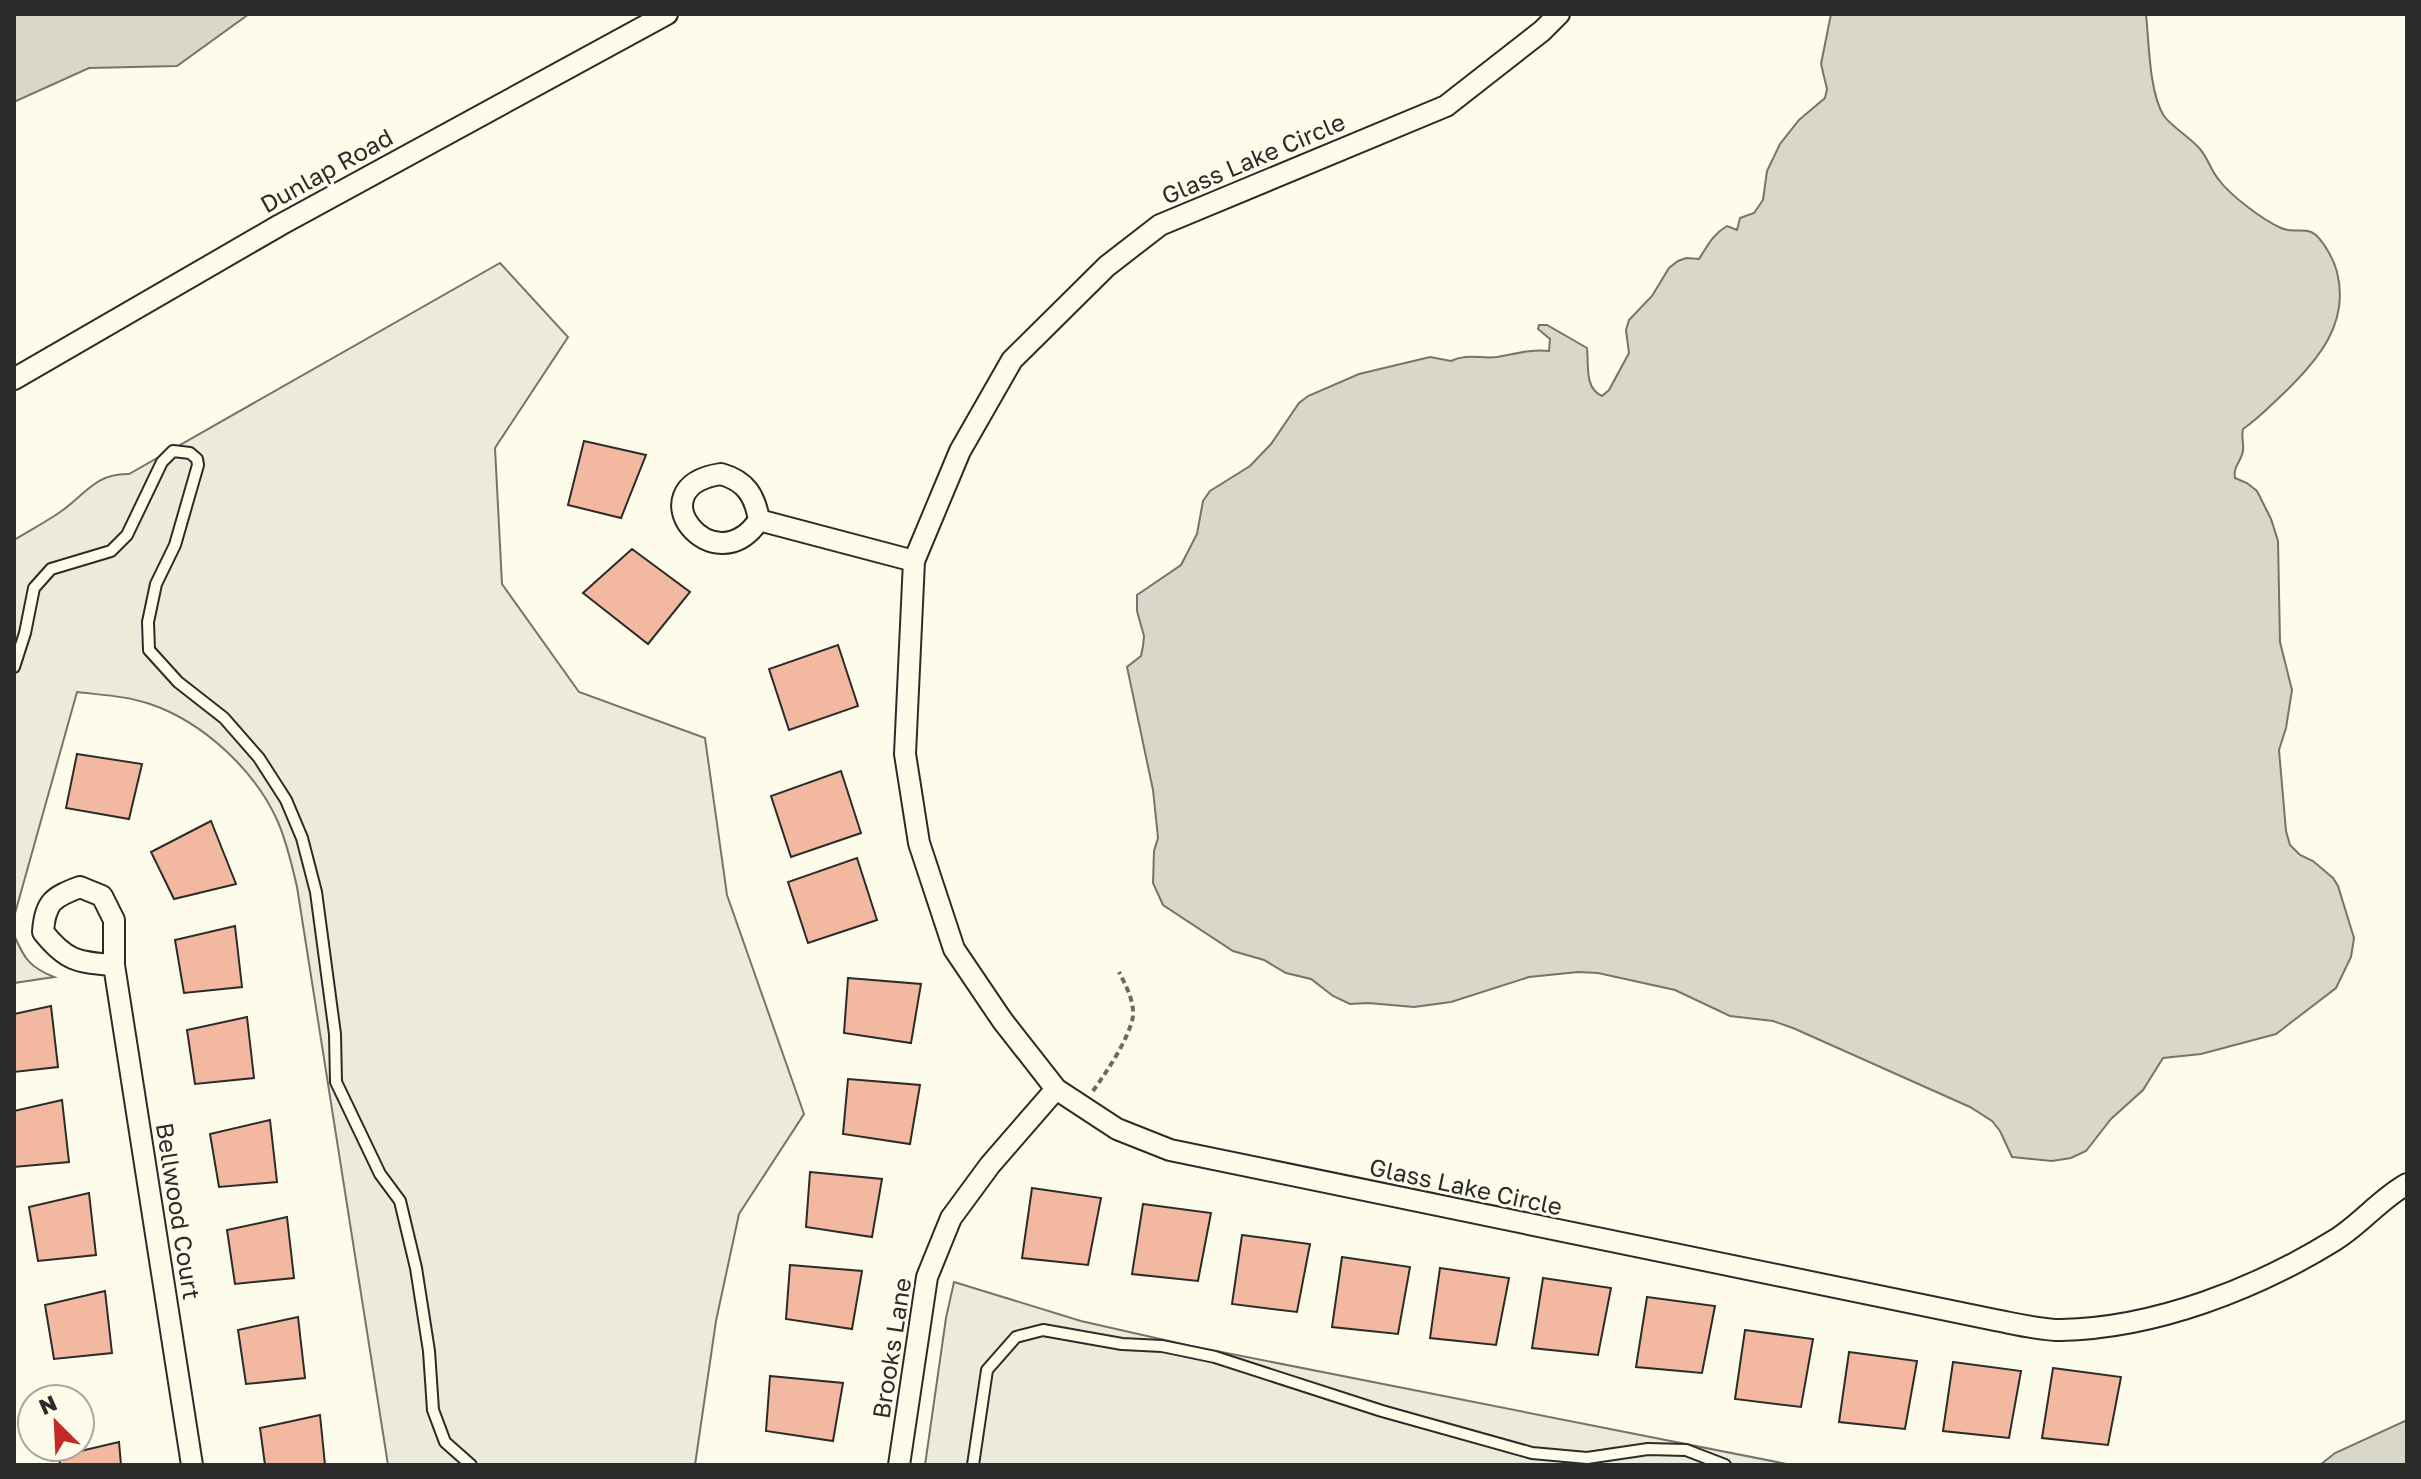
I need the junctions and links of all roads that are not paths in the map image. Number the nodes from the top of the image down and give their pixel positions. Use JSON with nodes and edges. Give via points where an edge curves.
{"nodes":[{"id":1,"x":667,"y":14,"type":"edge"},
{"id":2,"x":1559,"y":14,"type":"edge"},
{"id":3,"x":14,"y":379,"type":"edge"},
{"id":4,"x":759,"y":520,"type":"dead end"},
{"id":5,"x":914,"y":561,"type":"junction"},
{"id":6,"x":14,"y":667,"type":"edge"},
{"id":7,"x":114,"y":965,"type":"dead end"},
{"id":8,"x":1056,"y":1089,"type":"junction"},
{"id":9,"x":2407,"y":1184,"type":"edge"},
{"id":10,"x":192,"y":1465,"type":"edge"},
{"id":11,"x":471,"y":1465,"type":"edge"},
{"id":12,"x":899,"y":1465,"type":"edge"},
{"id":13,"x":973,"y":1465,"type":"edge"},
{"id":14,"x":1725,"y":1465,"type":"edge"}],
"edges":[{"from":1,"to":3,"type":"street","name":"Dunlap Road","via":[[280,225]]},
{"from":2,"to":5,"type":"street","name":"Glass Lake Circle","via":[[1446,106],[1160,225],[1107,266],[1012,360],[960,451]]},
{"from":4,"to":5,"type":"street"},
{"from":5,"to":8,"type":"street","name":"Glass Lake Circle","via":[[905,754],[919,843],[954,949]]},
{"from":6,"to":11,"type":"lane","via":[[34,588],[51,569],[111,551],[127,535],[162,462],[173,451],[190,453],[198,465],[175,545],[156,584],[149,650],[178,682],[224,718],[259,758],[302,838],[316,892],[335,1034],[336,1082],[380,1174],[400,1201],[429,1351],[433,1410],[445,1442]]},
{"from":7,"to":10,"type":"street","name":"Bellwood Court"},
{"from":8,"to":9,"type":"street","name":"Glass Lake Circle","via":[[1117,1129],[1170,1150],[2059,1330],[2136,1323],[2249,1286],[2337,1239]]},
{"from":8,"to":12,"type":"street","name":"Brooks Lane","via":[[951,1218],[927,1277]]},
{"from":13,"to":14,"type":"lane","via":[[987,1370],[1016,1337],[1043,1330],[1215,1357],[1532,1453],[1587,1458],[1648,1449],[1686,1450]]}]}
